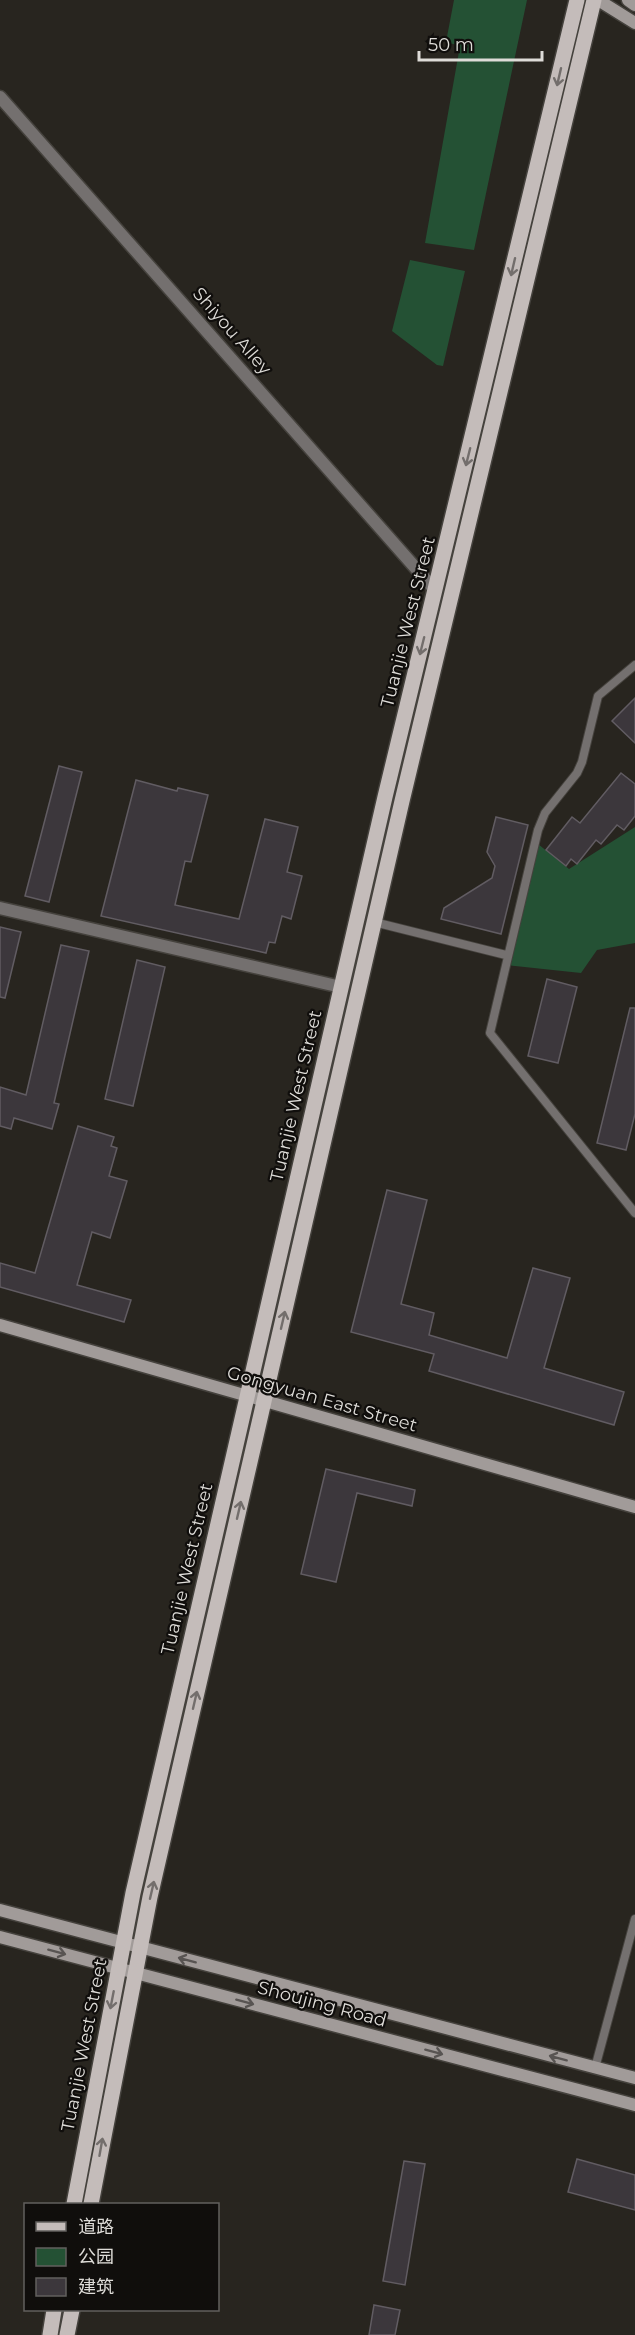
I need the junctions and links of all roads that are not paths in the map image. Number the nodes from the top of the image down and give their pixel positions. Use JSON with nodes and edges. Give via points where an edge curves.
{"nodes":[{"id":1,"x":577,"y":0,"type":"edge"},
{"id":2,"x":596,"y":0,"type":"edge"},
{"id":3,"x":628,"y":0,"type":"edge"},
{"id":4,"x":635,"y":5,"type":"edge"},
{"id":5,"x":635,"y":23,"type":"edge"},
{"id":6,"x":0,"y":97,"type":"edge"},
{"id":7,"x":435,"y":590,"type":"junction"},
{"id":8,"x":635,"y":665,"type":"edge"},
{"id":9,"x":0,"y":908,"type":"edge"},
{"id":10,"x":374,"y":922,"type":"junction"},
{"id":11,"x":506,"y":955,"type":"junction"},
{"id":12,"x":341,"y":987,"type":"junction"},
{"id":13,"x":635,"y":1213,"type":"edge"},
{"id":14,"x":0,"y":1325,"type":"edge"},
{"id":15,"x":247,"y":1396,"type":"junction"},
{"id":16,"x":264,"y":1401,"type":"junction"},
{"id":17,"x":635,"y":1507,"type":"edge"},
{"id":18,"x":0,"y":1910,"type":"edge"},
{"id":19,"x":635,"y":1919,"type":"edge"},
{"id":20,"x":0,"y":1937,"type":"edge"},
{"id":21,"x":123,"y":1943,"type":"junction"},
{"id":22,"x":140,"y":1947,"type":"junction"},
{"id":23,"x":118,"y":1969,"type":"junction"},
{"id":24,"x":135,"y":1973,"type":"junction"},
{"id":25,"x":595,"y":2068,"type":"junction"},
{"id":26,"x":635,"y":2078,"type":"edge"},
{"id":27,"x":635,"y":2105,"type":"edge"},
{"id":28,"x":74,"y":2203,"type":"edge"},
{"id":29,"x":91,"y":2203,"type":"edge"},
{"id":30,"x":54,"y":2311,"type":"edge"},
{"id":31,"x":72,"y":2311,"type":"edge"},
{"id":32,"x":50,"y":2335,"type":"edge"},
{"id":33,"x":67,"y":2335,"type":"edge"}],
"edges":[{"from":1,"to":7,"type":"main road","name":"Tuanjie West Street","one_way":true},
{"from":2,"to":5,"type":"main road"},
{"from":2,"to":10,"type":"main road","name":"Tuanjie West Street"},
{"from":3,"to":4,"type":"main road"},
{"from":6,"to":7,"type":"street","name":"Shiyou Alley"},
{"from":7,"to":12,"type":"main road","name":"Tuanjie West Street","one_way":true},
{"from":8,"to":11,"type":"lane","via":[[598,696],[582,762],[545,813]]},
{"from":9,"to":12,"type":"street"},
{"from":10,"to":11,"type":"lane"},
{"from":16,"to":10,"type":"main road","name":"Tuanjie West Street","one_way":true},
{"from":11,"to":13,"type":"lane","via":[[490,1033]]},
{"from":12,"to":15,"type":"main road","name":"Tuanjie West Street"},
{"from":14,"to":15,"type":"main road","name":"Gongyuan East Street"},
{"from":15,"to":16,"type":"main road","name":"Gongyuan East Street"},
{"from":15,"to":21,"type":"main road","name":"Tuanjie West Street"},
{"from":16,"to":17,"type":"main road","name":"Gongyuan East Street"},
{"from":22,"to":16,"type":"main road","name":"Tuanjie West Street","one_way":true},
{"from":18,"to":21,"type":"main road","name":"Shoujing Road"},
{"from":19,"to":25,"type":"lane"},
{"from":20,"to":23,"type":"main road","name":"Shoujing Road","one_way":true},
{"from":21,"to":22,"type":"main road","name":"Shoujing Road"},
{"from":21,"to":23,"type":"main road","name":"Tuanjie West Street"},
{"from":22,"to":24,"type":"main road","name":"Tuanjie West Street"},
{"from":25,"to":22,"type":"main road","name":"Shoujing Road","one_way":true},
{"from":23,"to":24,"type":"main road","name":"Shoujing Road"},
{"from":23,"to":28,"type":"main road","name":"Tuanjie West Street","one_way":true},
{"from":24,"to":27,"type":"main road","name":"Shoujing Road","one_way":true},
{"from":29,"to":24,"type":"main road","name":"Tuanjie West Street","one_way":true},
{"from":25,"to":26,"type":"main road","name":"Shoujing Road"},
{"from":30,"to":32,"type":"main road"},
{"from":31,"to":33,"type":"main road"}]}
